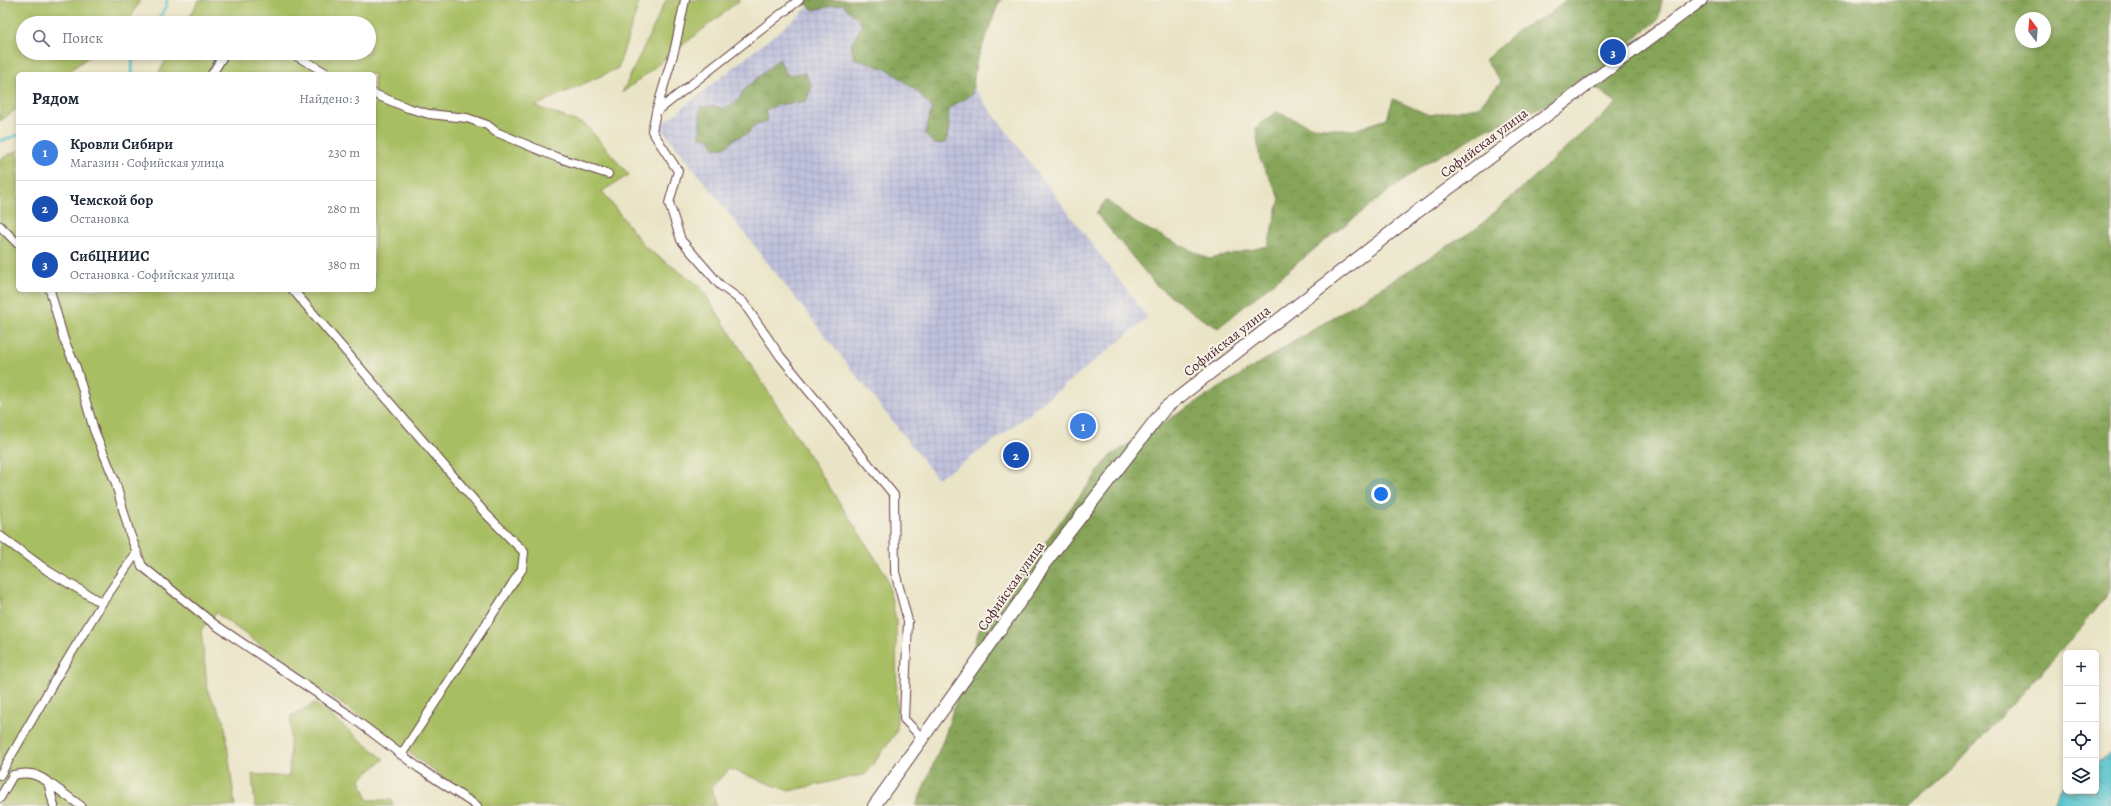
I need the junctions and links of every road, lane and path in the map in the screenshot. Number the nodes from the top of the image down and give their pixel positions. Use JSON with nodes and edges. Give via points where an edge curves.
{"nodes":[{"id":1,"x":685,"y":0,"type":"edge"},
{"id":2,"x":799,"y":0,"type":"edge"},
{"id":3,"x":1701,"y":0,"type":"edge"},
{"id":4,"x":221,"y":60,"type":"edge"},
{"id":5,"x":304,"y":60,"type":"edge"},
{"id":6,"x":213,"y":72,"type":"edge"},
{"id":7,"x":325,"y":72,"type":"edge"},
{"id":8,"x":376,"y":95,"type":"edge"},
{"id":9,"x":656,"y":112,"type":"junction"},
{"id":10,"x":608,"y":174,"type":"dead end"},
{"id":11,"x":0,"y":226,"type":"edge"},
{"id":12,"x":16,"y":242,"type":"edge"},
{"id":13,"x":51,"y":292,"type":"edge"},
{"id":14,"x":295,"y":292,"type":"edge"},
{"id":15,"x":0,"y":536,"type":"edge"},
{"id":16,"x":137,"y":552,"type":"junction"},
{"id":17,"x":102,"y":603,"type":"junction"},
{"id":18,"x":922,"y":738,"type":"junction"},
{"id":19,"x":401,"y":755,"type":"junction"},
{"id":20,"x":0,"y":776,"type":"edge"},
{"id":21,"x":48,"y":782,"type":"junction"},
{"id":22,"x":0,"y":798,"type":"edge"},
{"id":23,"x":54,"y":806,"type":"edge"},
{"id":24,"x":81,"y":806,"type":"edge"},
{"id":25,"x":477,"y":806,"type":"edge"},
{"id":26,"x":874,"y":806,"type":"edge"}],
"edges":[{"from":1,"to":9,"type":"street","via":[[675,48]]},
{"from":2,"to":9,"type":"street"},
{"from":3,"to":18,"type":"main road","name":"Софийская улица","via":[[1416,213],[1165,408],[1044,564]]},
{"from":4,"to":6,"type":"street"},
{"from":5,"to":7,"type":"street"},
{"from":8,"to":10,"type":"street","via":[[428,114],[467,118],[556,157]]},
{"from":9,"to":18,"type":"street","via":[[652,131],[678,171],[669,203],[681,240],[720,285],[743,302],[780,356],[894,495],[895,572],[908,621],[904,719]]},
{"from":11,"to":12,"type":"street"},
{"from":13,"to":16,"type":"street","via":[[64,340],[76,367],[94,430],[115,481]]},
{"from":14,"to":19,"type":"street","via":[[485,513],[524,552],[522,570]]},
{"from":15,"to":17,"type":"street","via":[[48,571]]},
{"from":16,"to":17,"type":"street"},
{"from":16,"to":19,"type":"street","via":[[142,566],[214,624],[345,712]]},
{"from":17,"to":20,"type":"street"},
{"from":18,"to":26,"type":"main road","name":"Софийская улица"},
{"from":19,"to":25,"type":"street"},
{"from":21,"to":22,"type":"street","via":[[37,774],[26,772],[13,775]]},
{"from":21,"to":23,"type":"street"},
{"from":21,"to":24,"type":"street"}]}
